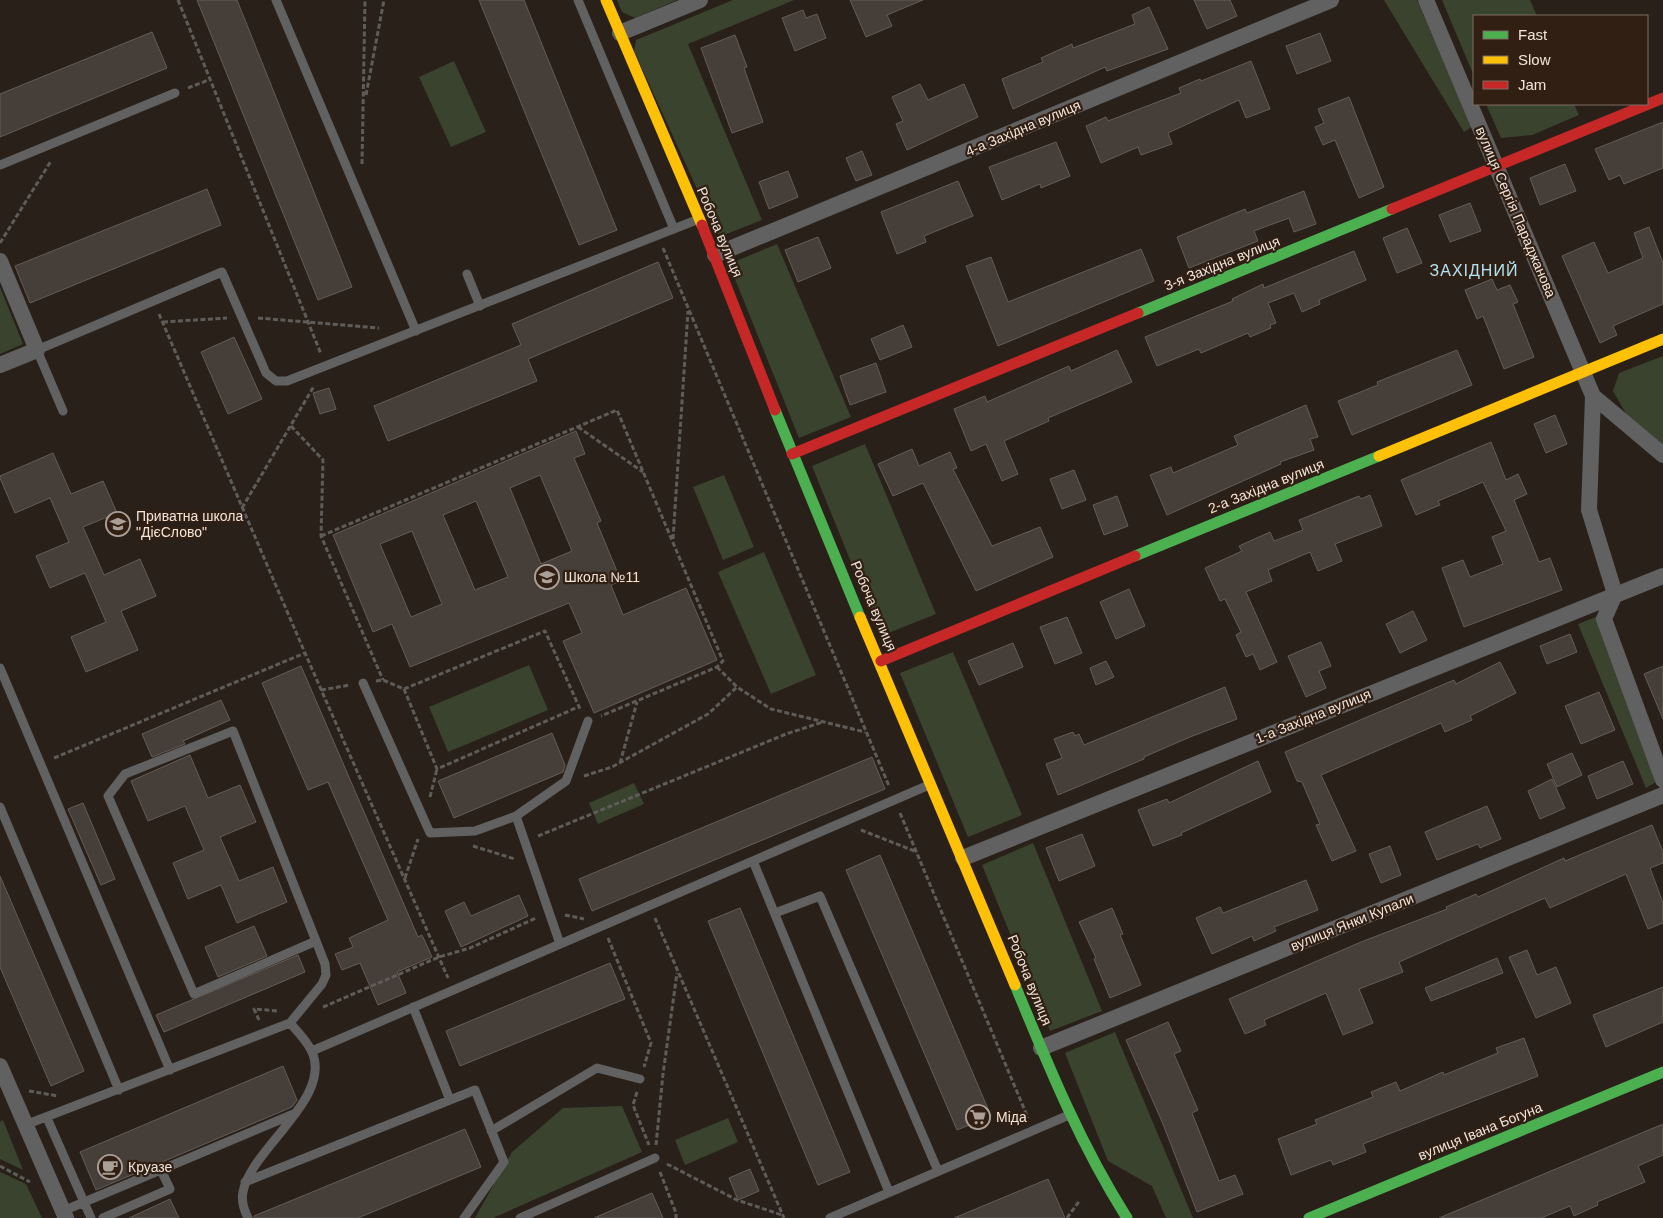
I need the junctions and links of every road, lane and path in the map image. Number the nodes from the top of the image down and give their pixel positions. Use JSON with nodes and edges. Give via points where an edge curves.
{"nodes":[{"id":1,"x":178,"y":0,"type":"edge"},
{"id":2,"x":276,"y":0,"type":"edge"},
{"id":3,"x":365,"y":0,"type":"edge"},
{"id":4,"x":384,"y":0,"type":"edge"},
{"id":5,"x":578,"y":0,"type":"edge"},
{"id":6,"x":606,"y":0,"type":"edge"},
{"id":7,"x":700,"y":0,"type":"edge"},
{"id":8,"x":1331,"y":0,"type":"edge"},
{"id":9,"x":1426,"y":0,"type":"edge"},
{"id":10,"x":620,"y":33,"type":"junction"},
{"id":11,"x":211,"y":78,"type":"junction"},
{"id":12,"x":176,"y":93,"type":"joint"},
{"id":13,"x":1663,"y":98,"type":"edge"},
{"id":14,"x":1648,"y":104,"type":"edge"},
{"id":15,"x":364,"y":105,"type":"junction"},
{"id":16,"x":1646,"y":105,"type":"edge"},
{"id":17,"x":65,"y":138,"type":"junction"},
{"id":18,"x":0,"y":165,"type":"edge"},
{"id":19,"x":1497,"y":167,"type":"junction"},
{"id":20,"x":361,"y":201,"type":"junction"},
{"id":21,"x":699,"y":219,"type":"junction"},
{"id":22,"x":674,"y":229,"type":"junction"},
{"id":23,"x":658,"y":236,"type":"junction"},
{"id":24,"x":0,"y":243,"type":"edge"},
{"id":25,"x":715,"y":255,"type":"junction"},
{"id":26,"x":0,"y":261,"type":"edge"},
{"id":27,"x":467,"y":274,"type":"dead end"},
{"id":28,"x":154,"y":301,"type":"junction"},
{"id":29,"x":480,"y":306,"type":"junction"},
{"id":30,"x":688,"y":310,"type":"junction"},
{"id":31,"x":241,"y":317,"type":"junction"},
{"id":32,"x":162,"y":322,"type":"junction"},
{"id":33,"x":308,"y":322,"type":"junction"},
{"id":34,"x":386,"y":328,"type":"dead end"},
{"id":35,"x":416,"y":331,"type":"junction"},
{"id":36,"x":1663,"y":339,"type":"edge"},
{"id":37,"x":37,"y":350,"type":"junction"},
{"id":38,"x":0,"y":365,"type":"edge"},
{"id":39,"x":326,"y":366,"type":"junction"},
{"id":40,"x":1583,"y":372,"type":"junction"},
{"id":41,"x":1593,"y":396,"type":"junction"},
{"id":42,"x":62,"y":411,"type":"dead end"},
{"id":43,"x":291,"y":426,"type":"junction"},
{"id":44,"x":577,"y":427,"type":"junction"},
{"id":45,"x":792,"y":454,"type":"junction"},
{"id":46,"x":1663,"y":455,"type":"edge"},
{"id":47,"x":644,"y":473,"type":"junction"},
{"id":48,"x":242,"y":508,"type":"junction"},
{"id":49,"x":321,"y":536,"type":"junction"},
{"id":50,"x":673,"y":540,"type":"junction"},
{"id":51,"x":1663,"y":576,"type":"edge"},
{"id":52,"x":1615,"y":594,"type":"junction"},
{"id":53,"x":305,"y":653,"type":"junction"},
{"id":54,"x":881,"y":661,"type":"junction"},
{"id":55,"x":717,"y":666,"type":"junction"},
{"id":56,"x":0,"y":668,"type":"edge"},
{"id":57,"x":383,"y":680,"type":"junction"},
{"id":58,"x":363,"y":683,"type":"junction"},
{"id":59,"x":737,"y":687,"type":"junction"},
{"id":60,"x":321,"y":690,"type":"junction"},
{"id":61,"x":404,"y":690,"type":"junction"},
{"id":62,"x":637,"y":702,"type":"junction"},
{"id":63,"x":578,"y":707,"type":"junction"},
{"id":64,"x":588,"y":721,"type":"junction"},
{"id":65,"x":823,"y":722,"type":"junction"},
{"id":66,"x":866,"y":732,"type":"junction"},
{"id":67,"x":620,"y":763,"type":"junction"},
{"id":68,"x":41,"y":764,"type":"junction"},
{"id":69,"x":1663,"y":780,"type":"edge"},
{"id":70,"x":566,"y":781,"type":"junction"},
{"id":71,"x":932,"y":784,"type":"junction"},
{"id":72,"x":1663,"y":795,"type":"edge"},
{"id":73,"x":895,"y":800,"type":"junction"},
{"id":74,"x":0,"y":807,"type":"edge"},
{"id":75,"x":516,"y":816,"type":"junction"},
{"id":76,"x":423,"y":822,"type":"junction"},
{"id":77,"x":841,"y":823,"type":"junction"},
{"id":78,"x":524,"y":842,"type":"junction"},
{"id":79,"x":467,"y":844,"type":"dead end"},
{"id":80,"x":917,"y":852,"type":"junction"},
{"id":81,"x":963,"y":858,"type":"junction"},
{"id":82,"x":753,"y":861,"type":"junction"},
{"id":83,"x":532,"y":864,"type":"junction"},
{"id":84,"x":405,"y":879,"type":"junction"},
{"id":85,"x":650,"y":906,"type":"junction"},
{"id":86,"x":548,"y":912,"type":"junction"},
{"id":87,"x":774,"y":913,"type":"junction"},
{"id":88,"x":603,"y":926,"type":"junction"},
{"id":89,"x":316,"y":942,"type":"junction"},
{"id":90,"x":560,"y":944,"type":"junction"},
{"id":91,"x":439,"y":957,"type":"junction"},
{"id":92,"x":677,"y":971,"type":"junction"},
{"id":93,"x":454,"y":990,"type":"junction"},
{"id":94,"x":352,"y":993,"type":"dead end"},
{"id":95,"x":413,"y":1007,"type":"junction"},
{"id":96,"x":290,"y":1023,"type":"junction"},
{"id":97,"x":1041,"y":1048,"type":"junction"},
{"id":98,"x":312,"y":1050,"type":"junction"},
{"id":99,"x":0,"y":1066,"type":"edge"},
{"id":100,"x":170,"y":1070,"type":"junction"},
{"id":101,"x":1663,"y":1072,"type":"edge"},
{"id":102,"x":640,"y":1079,"type":"junction"},
{"id":103,"x":9,"y":1087,"type":"junction"},
{"id":104,"x":119,"y":1090,"type":"junction"},
{"id":105,"x":450,"y":1100,"type":"junction"},
{"id":106,"x":90,"y":1102,"type":"junction"},
{"id":107,"x":296,"y":1113,"type":"junction"},
{"id":108,"x":1069,"y":1115,"type":"junction"},
{"id":109,"x":47,"y":1118,"type":"junction"},
{"id":110,"x":25,"y":1125,"type":"junction"},
{"id":111,"x":491,"y":1131,"type":"junction"},
{"id":112,"x":1033,"y":1131,"type":"junction"},
{"id":113,"x":655,"y":1158,"type":"junction"},
{"id":114,"x":0,"y":1166,"type":"edge"},
{"id":115,"x":162,"y":1170,"type":"junction"},
{"id":116,"x":938,"y":1172,"type":"junction"},
{"id":117,"x":245,"y":1182,"type":"junction"},
{"id":118,"x":890,"y":1192,"type":"junction"},
{"id":119,"x":55,"y":1195,"type":"junction"},
{"id":120,"x":1080,"y":1200,"type":"dead end"},
{"id":121,"x":84,"y":1202,"type":"junction"},
{"id":122,"x":64,"y":1214,"type":"edge"},
{"id":123,"x":783,"y":1217,"type":"edge"},
{"id":124,"x":91,"y":1218,"type":"edge"},
{"id":125,"x":103,"y":1218,"type":"edge"},
{"id":126,"x":248,"y":1218,"type":"edge"},
{"id":127,"x":464,"y":1218,"type":"edge"},
{"id":128,"x":520,"y":1218,"type":"edge"},
{"id":129,"x":676,"y":1218,"type":"edge"},
{"id":130,"x":830,"y":1218,"type":"edge"},
{"id":131,"x":1067,"y":1218,"type":"edge"},
{"id":132,"x":1127,"y":1218,"type":"edge"},
{"id":133,"x":1309,"y":1218,"type":"edge"}],
"edges":[{"from":1,"to":11,"type":"path"},
{"from":2,"to":20,"type":"lane"},
{"from":3,"to":15,"type":"path"},
{"from":4,"to":15,"type":"path"},
{"from":5,"to":22,"type":"lane"},
{"from":6,"to":10,"type":"street","name":"Робоча вулиця"},
{"from":7,"to":10,"type":"street"},
{"from":8,"to":25,"type":"street","name":"4-а Західна вулиця"},
{"from":9,"to":19,"type":"street","name":"вулиця Сергія Параджанова"},
{"from":10,"to":21,"type":"street","name":"Робоча вулиця"},
{"from":11,"to":12,"type":"path"},
{"from":11,"to":33,"type":"path"},
{"from":12,"to":17,"type":"lane"},
{"from":13,"to":14,"type":"street","name":"3-я Західна вулиця"},
{"from":15,"to":20,"type":"path"},
{"from":16,"to":19,"type":"street","name":"3-я Західна вулиця"},
{"from":17,"to":18,"type":"lane"},
{"from":17,"to":24,"type":"path"},
{"from":19,"to":40,"type":"street","name":"вулиця Сергія Параджанова"},
{"from":19,"to":45,"type":"street","name":"3-я Західна вулиця"},
{"from":20,"to":35,"type":"lane"},
{"from":21,"to":22,"type":"lane"},
{"from":21,"to":25,"type":"street","name":"Робоча вулиця"},
{"from":22,"to":23,"type":"lane"},
{"from":23,"to":29,"type":"lane"},
{"from":23,"to":30,"type":"path"},
{"from":25,"to":45,"type":"street","name":"Робоча вулиця"},
{"from":26,"to":37,"type":"street"},
{"from":27,"to":29,"type":"lane"},
{"from":28,"to":31,"type":"lane","via":[[222,272]]},
{"from":28,"to":32,"type":"path"},
{"from":28,"to":37,"type":"lane"},
{"from":29,"to":35,"type":"lane"},
{"from":30,"to":50,"type":"path"},
{"from":30,"to":66,"type":"path"},
{"from":31,"to":32,"type":"path"},
{"from":31,"to":33,"type":"path"},
{"from":31,"to":39,"type":"lane","via":[[266,373],[276,381],[287,381]]},
{"from":32,"to":48,"type":"path"},
{"from":33,"to":34,"type":"path"},
{"from":33,"to":39,"type":"path"},
{"from":35,"to":39,"type":"lane"},
{"from":36,"to":40,"type":"street","name":"2-а Західна вулиця"},
{"from":37,"to":38,"type":"street"},
{"from":37,"to":42,"type":"lane"},
{"from":39,"to":43,"type":"path"},
{"from":40,"to":41,"type":"street","name":"вулиця Сергія Параджанова"},
{"from":40,"to":54,"type":"street","name":"2-а Західна вулиця"},
{"from":41,"to":46,"type":"street","name":"вулиця Сергія Параджанова"},
{"from":41,"to":52,"type":"street","name":"вулиця Сергія Параджанова","via":[[1589,510]]},
{"from":43,"to":48,"type":"path"},
{"from":43,"to":49,"type":"path","via":[[323,460]]},
{"from":44,"to":47,"type":"path"},
{"from":44,"to":47,"type":"path","via":[[616,410]]},
{"from":44,"to":49,"type":"path"},
{"from":45,"to":54,"type":"street","name":"Робоча вулиця"},
{"from":47,"to":50,"type":"path"},
{"from":48,"to":53,"type":"path"},
{"from":49,"to":57,"type":"path"},
{"from":50,"to":55,"type":"path","via":[[723,661]]},
{"from":51,"to":52,"type":"street","name":"1-а Західна вулиця"},
{"from":52,"to":69,"type":"street","via":[[1604,619]]},
{"from":52,"to":81,"type":"street","name":"1-а Західна вулиця"},
{"from":53,"to":60,"type":"path"},
{"from":53,"to":68,"type":"path"},
{"from":54,"to":71,"type":"street","name":"Робоча вулиця"},
{"from":55,"to":59,"type":"path"},
{"from":55,"to":62,"type":"path"},
{"from":56,"to":68,"type":"lane"},
{"from":57,"to":58,"type":"path"},
{"from":57,"to":61,"type":"path"},
{"from":58,"to":60,"type":"path"},
{"from":58,"to":76,"type":"lane"},
{"from":59,"to":65,"type":"path","via":[[771,709]]},
{"from":59,"to":67,"type":"path","via":[[708,714]]},
{"from":60,"to":84,"type":"path"},
{"from":61,"to":63,"type":"path","via":[[545,631]]},
{"from":61,"to":63,"type":"path","via":[[437,768]]},
{"from":62,"to":64,"type":"path"},
{"from":62,"to":67,"type":"path"},
{"from":63,"to":64,"type":"path"},
{"from":64,"to":70,"type":"lane"},
{"from":65,"to":66,"type":"path"},
{"from":65,"to":78,"type":"path"},
{"from":66,"to":73,"type":"path"},
{"from":67,"to":70,"type":"path"},
{"from":68,"to":100,"type":"lane"},
{"from":70,"to":75,"type":"lane"},
{"from":71,"to":73,"type":"lane"},
{"from":71,"to":81,"type":"street","name":"Робоча вулиця"},
{"from":72,"to":97,"type":"street","name":"вулиця Янки Купали"},
{"from":73,"to":77,"type":"lane"},
{"from":73,"to":80,"type":"path"},
{"from":74,"to":104,"type":"lane"},
{"from":75,"to":76,"type":"lane","via":[[475,831],[430,833]]},
{"from":75,"to":78,"type":"lane"},
{"from":76,"to":84,"type":"path"},
{"from":77,"to":80,"type":"path"},
{"from":77,"to":82,"type":"lane"},
{"from":78,"to":83,"type":"lane"},
{"from":79,"to":83,"type":"path"},
{"from":80,"to":112,"type":"path"},
{"from":81,"to":97,"type":"street","name":"Робоча вулиця"},
{"from":82,"to":85,"type":"lane"},
{"from":82,"to":87,"type":"lane"},
{"from":83,"to":86,"type":"lane"},
{"from":84,"to":91,"type":"path"},
{"from":85,"to":88,"type":"lane"},
{"from":85,"to":92,"type":"path"},
{"from":86,"to":88,"type":"path"},
{"from":86,"to":90,"type":"lane"},
{"from":86,"to":91,"type":"path","via":[[470,948]]},
{"from":87,"to":116,"type":"lane","via":[[820,896]]},
{"from":87,"to":118,"type":"lane"},
{"from":88,"to":90,"type":"lane"},
{"from":88,"to":102,"type":"path","via":[[651,1044]]},
{"from":89,"to":89,"type":"lane","via":[[232,731],[125,774],[108,796],[194,994]]},
{"from":89,"to":96,"type":"lane","via":[[326,975]]},
{"from":90,"to":93,"type":"lane"},
{"from":91,"to":93,"type":"path"},
{"from":91,"to":94,"type":"path"},
{"from":92,"to":113,"type":"path"},
{"from":92,"to":123,"type":"path"},
{"from":93,"to":95,"type":"lane"},
{"from":95,"to":98,"type":"lane"},
{"from":95,"to":105,"type":"lane"},
{"from":96,"to":98,"type":"lane"},
{"from":96,"to":100,"type":"lane"},
{"from":97,"to":108,"type":"street","name":"Робоча вулиця"},
{"from":98,"to":107,"type":"lane","via":[[315,1070],[310,1093]]},
{"from":99,"to":103,"type":"street"},
{"from":100,"to":104,"type":"lane"},
{"from":101,"to":133,"type":"street","name":"вулиця Івана Богуна"},
{"from":102,"to":111,"type":"lane","via":[[597,1068]]},
{"from":102,"to":113,"type":"path","via":[[633,1105]]},
{"from":103,"to":106,"type":"path"},
{"from":103,"to":110,"type":"street"},
{"from":104,"to":106,"type":"lane"},
{"from":105,"to":111,"type":"lane","via":[[474,1090]]},
{"from":105,"to":117,"type":"lane"},
{"from":106,"to":109,"type":"lane"},
{"from":107,"to":115,"type":"lane"},
{"from":107,"to":117,"type":"lane"},
{"from":108,"to":112,"type":"lane"},
{"from":108,"to":132,"type":"street","name":"Робоча вулиця"},
{"from":109,"to":110,"type":"lane"},
{"from":109,"to":121,"type":"lane"},
{"from":110,"to":119,"type":"street"},
{"from":111,"to":127,"type":"lane","via":[[504,1162]]},
{"from":112,"to":116,"type":"lane"},
{"from":113,"to":123,"type":"path","via":[[737,1200]]},
{"from":113,"to":128,"type":"lane"},
{"from":113,"to":129,"type":"path"},
{"from":114,"to":119,"type":"path"},
{"from":115,"to":121,"type":"lane"},
{"from":115,"to":125,"type":"lane","via":[[170,1189]]},
{"from":116,"to":118,"type":"lane"},
{"from":117,"to":126,"type":"lane","via":[[242,1194]]},
{"from":118,"to":130,"type":"lane"},
{"from":119,"to":122,"type":"street"},
{"from":120,"to":131,"type":"path"},
{"from":121,"to":122,"type":"lane"},
{"from":121,"to":124,"type":"lane"}]}
